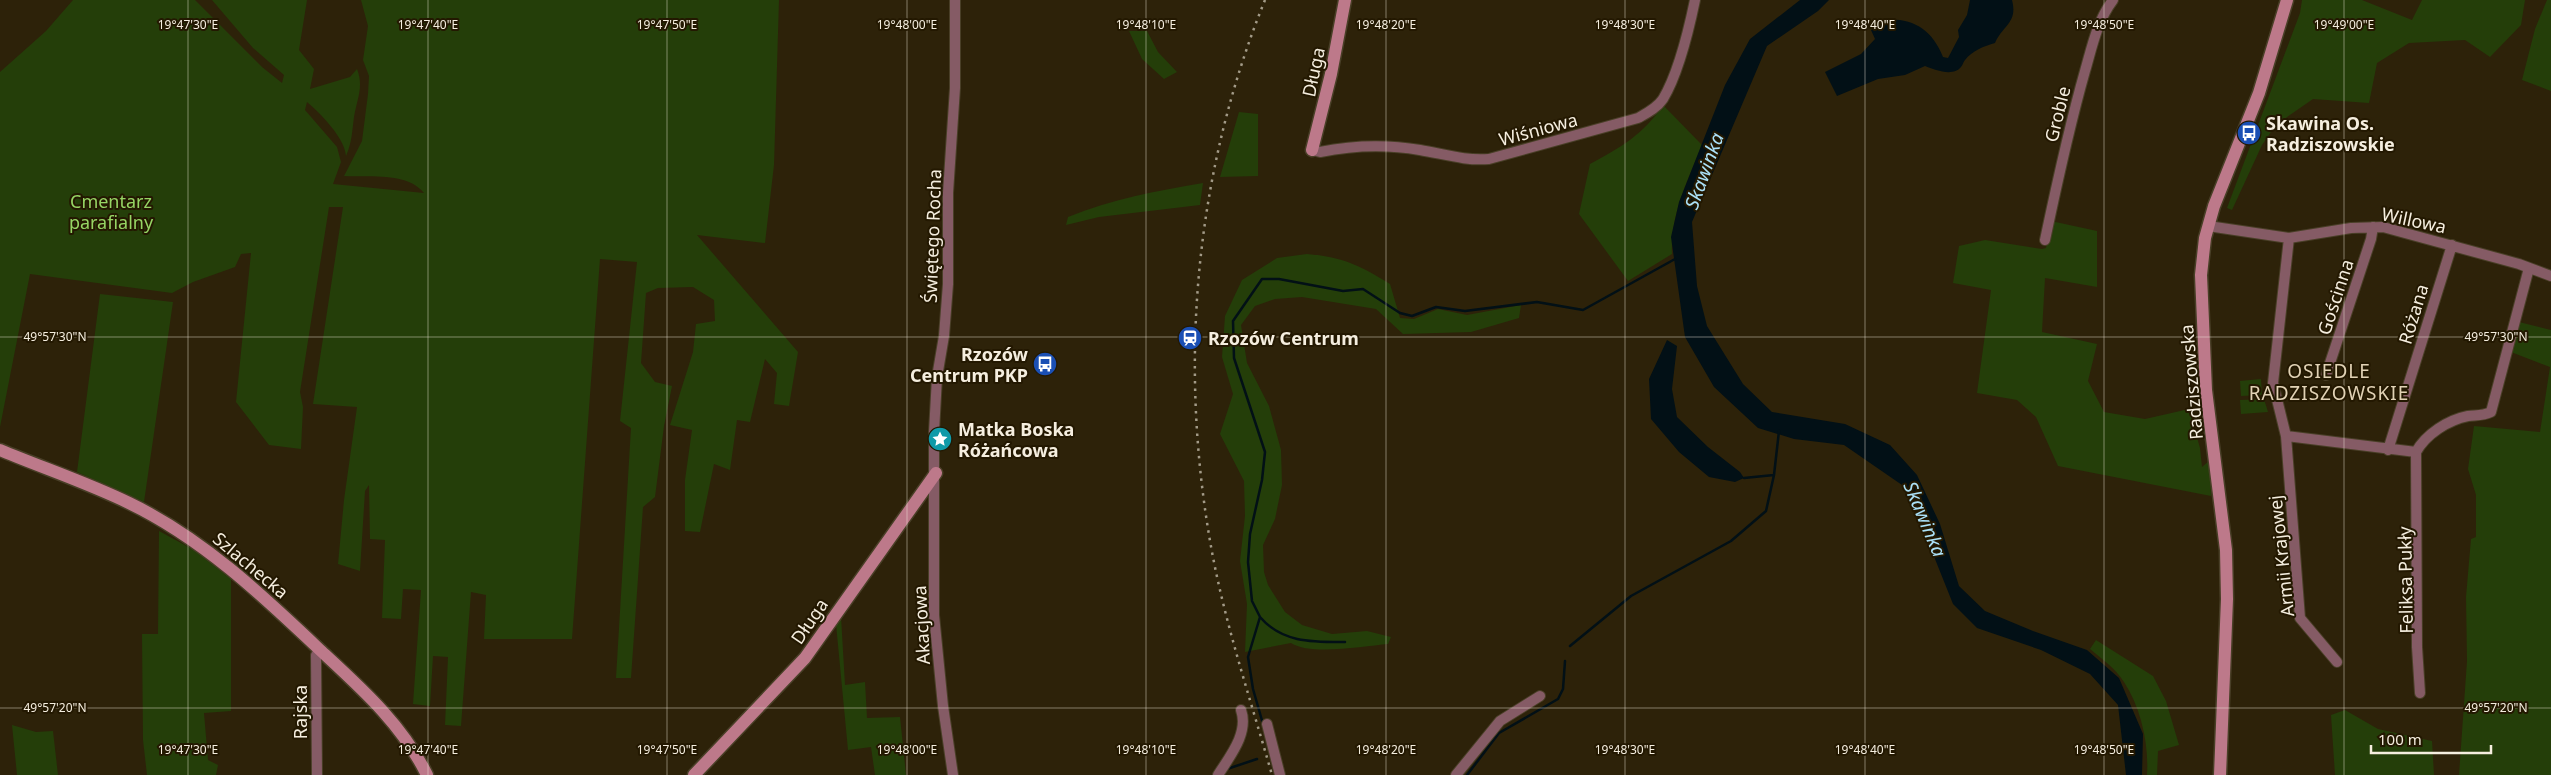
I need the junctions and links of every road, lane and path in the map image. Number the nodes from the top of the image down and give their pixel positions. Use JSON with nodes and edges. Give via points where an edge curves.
{"nodes":[{"id":1,"x":954,"y":0,"type":"edge"},
{"id":2,"x":1345,"y":0,"type":"edge"},
{"id":3,"x":1695,"y":0,"type":"edge"},
{"id":4,"x":2113,"y":0,"type":"edge"},
{"id":5,"x":2287,"y":0,"type":"edge"},
{"id":6,"x":1312,"y":150,"type":"joint"},
{"id":7,"x":2208,"y":226,"type":"junction"},
{"id":8,"x":2373,"y":227,"type":"junction"},
{"id":9,"x":2289,"y":238,"type":"junction"},
{"id":10,"x":2046,"y":240,"type":"dead end"},
{"id":11,"x":2452,"y":245,"type":"junction"},
{"id":12,"x":2529,"y":268,"type":"junction"},
{"id":13,"x":2551,"y":276,"type":"edge"},
{"id":14,"x":2326,"y":376,"type":"dead end"},
{"id":15,"x":2286,"y":436,"type":"junction"},
{"id":16,"x":0,"y":450,"type":"edge"},
{"id":17,"x":2388,"y":450,"type":"junction"},
{"id":18,"x":2416,"y":452,"type":"junction"},
{"id":19,"x":936,"y":473,"type":"junction"},
{"id":20,"x":320,"y":650,"type":"junction"},
{"id":21,"x":2337,"y":662,"type":"dead end"},
{"id":22,"x":2420,"y":693,"type":"dead end"},
{"id":23,"x":1540,"y":696,"type":"dead end"},
{"id":24,"x":1242,"y":710,"type":"dead end"},
{"id":25,"x":1267,"y":724,"type":"dead end"},
{"id":26,"x":317,"y":775,"type":"edge"},
{"id":27,"x":427,"y":775,"type":"edge"},
{"id":28,"x":694,"y":775,"type":"edge"},
{"id":29,"x":953,"y":775,"type":"edge"},
{"id":30,"x":1218,"y":775,"type":"edge"},
{"id":31,"x":1280,"y":775,"type":"edge"},
{"id":32,"x":1456,"y":775,"type":"edge"},
{"id":33,"x":2220,"y":775,"type":"edge"}],
"edges":[{"from":1,"to":19,"type":"street","name":"Świętego Rocha","via":[[955,98],[948,193],[946,322],[937,377],[934,432]]},
{"from":2,"to":6,"type":"street","name":"Długa"},
{"from":3,"to":6,"type":"street","name":"Wiśniowa","via":[[1690,26],[1663,99],[1638,118],[1489,159],[1473,160],[1369,144],[1320,152]]},
{"from":4,"to":10,"type":"street","name":"Groble","via":[[2096,30],[2070,123]]},
{"from":5,"to":7,"type":"street","name":"Radziszowska","via":[[2259,93]]},
{"from":7,"to":9,"type":"street","name":"Willowa"},
{"from":7,"to":33,"type":"street","name":"Radziszowska","via":[[2201,275],[2204,357],[2226,550]]},
{"from":8,"to":9,"type":"street","name":"Willowa"},
{"from":8,"to":11,"type":"street","name":"Willowa"},
{"from":8,"to":14,"type":"street","name":"Gościnna"},
{"from":9,"to":15,"type":"street","name":"Armii Krajowej","via":[[2273,383]]},
{"from":11,"to":12,"type":"street","name":"Willowa"},
{"from":11,"to":17,"type":"street","name":"Różana"},
{"from":12,"to":13,"type":"street","name":"Willowa"},
{"from":12,"to":18,"type":"street","via":[[2491,412],[2460,418],[2436,431],[2421,443]]},
{"from":15,"to":17,"type":"street"},
{"from":15,"to":21,"type":"street","name":"Armii Krajowej","via":[[2300,618]]},
{"from":16,"to":20,"type":"street","name":"Szlachecka","via":[[129,503],[179,531],[222,561]]},
{"from":17,"to":18,"type":"street"},
{"from":18,"to":22,"type":"street","name":"Feliksa Pukły"},
{"from":19,"to":28,"type":"street","name":"Długa","via":[[804,658]]},
{"from":19,"to":29,"type":"street","name":"Akacjowa","via":[[934,615]]},
{"from":20,"to":26,"type":"street","name":"Rajska","via":[[316,655]]},
{"from":20,"to":27,"type":"street","name":"Szlachecka","via":[[395,722]]},
{"from":23,"to":32,"type":"street","via":[[1500,721]]},
{"from":24,"to":30,"type":"street","via":[[1244,718],[1239,739]]},
{"from":25,"to":31,"type":"street"}]}
